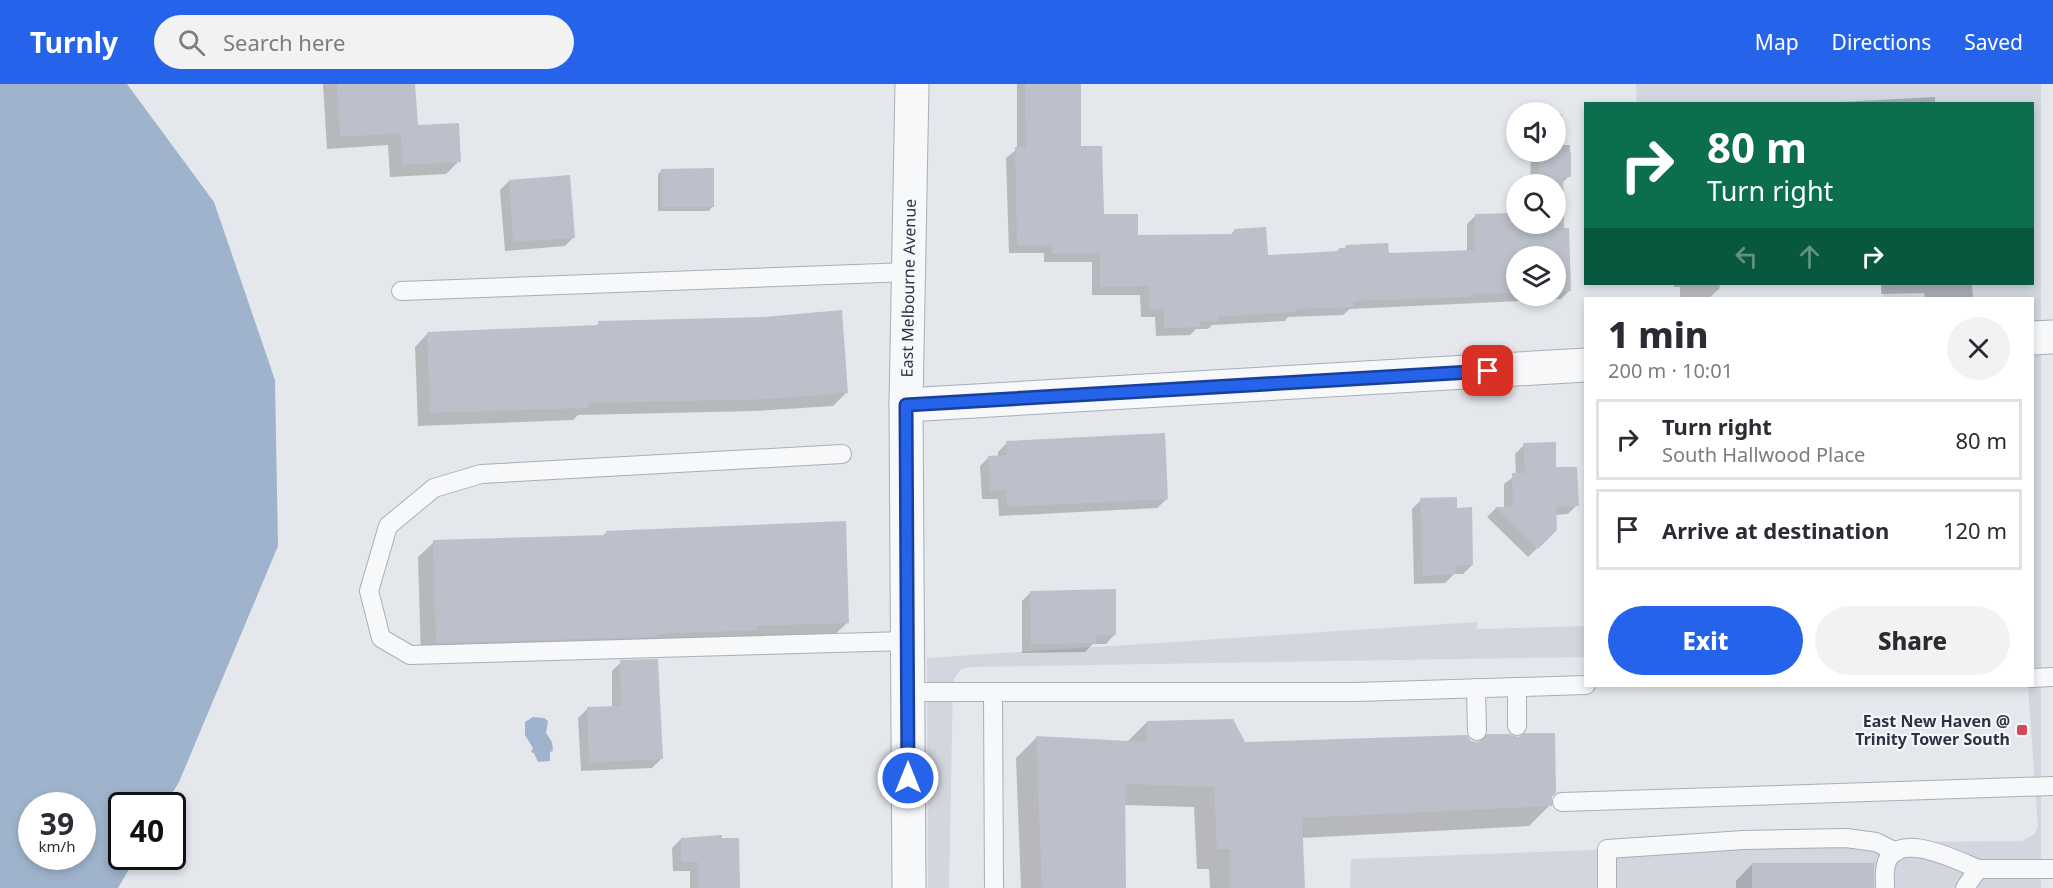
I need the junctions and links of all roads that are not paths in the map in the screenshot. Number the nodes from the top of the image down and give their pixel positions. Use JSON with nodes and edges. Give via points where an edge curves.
{"nodes":[{"id":1,"x":912,"y":84,"type":"edge"},
{"id":2,"x":908,"y":272,"type":"junction"},
{"id":3,"x":401,"y":291,"type":"dead end"},
{"id":4,"x":2053,"y":337,"type":"edge"},
{"id":5,"x":2034,"y":338,"type":"edge"},
{"id":6,"x":1584,"y":365,"type":"edge"},
{"id":7,"x":906,"y":405,"type":"junction"},
{"id":8,"x":842,"y":454,"type":"dead end"},
{"id":9,"x":907,"y":641,"type":"junction"},
{"id":10,"x":2053,"y":677,"type":"edge"},
{"id":11,"x":2034,"y":678,"type":"edge"},
{"id":12,"x":1584,"y":685,"type":"edge"},
{"id":13,"x":1517,"y":687,"type":"junction"},
{"id":14,"x":1476,"y":688,"type":"junction"},
{"id":15,"x":907,"y":692,"type":"junction"},
{"id":16,"x":993,"y":693,"type":"junction"},
{"id":17,"x":1517,"y":726,"type":"dead end"},
{"id":18,"x":1477,"y":731,"type":"dead end"},
{"id":19,"x":2053,"y":786,"type":"edge"},
{"id":20,"x":1562,"y":802,"type":"dead end"},
{"id":21,"x":1896,"y":852,"type":"junction"},
{"id":22,"x":2053,"y":868,"type":"edge"},
{"id":23,"x":1978,"y":869,"type":"junction"},
{"id":24,"x":909,"y":888,"type":"edge"},
{"id":25,"x":994,"y":888,"type":"edge"},
{"id":26,"x":1607,"y":888,"type":"edge"},
{"id":27,"x":1885,"y":888,"type":"edge"},
{"id":28,"x":1965,"y":888,"type":"edge"}],
"edges":[{"from":1,"to":2,"type":"street","name":"East Melbourne Avenue"},
{"from":2,"to":3,"type":"lane"},
{"from":2,"to":7,"type":"street","name":"East Melbourne Avenue"},
{"from":4,"to":5,"type":"street"},
{"from":6,"to":7,"type":"street"},
{"from":7,"to":9,"type":"street","name":"East Melbourne Avenue"},
{"from":8,"to":9,"type":"lane","via":[[481,474],[434,488],[388,526],[369,591],[381,638],[410,655]]},
{"from":9,"to":15,"type":"street","name":"East Melbourne Avenue"},
{"from":10,"to":11,"type":"lane"},
{"from":12,"to":13,"type":"lane"},
{"from":13,"to":14,"type":"lane"},
{"from":13,"to":17,"type":"lane"},
{"from":14,"to":16,"type":"lane"},
{"from":14,"to":18,"type":"lane"},
{"from":15,"to":16,"type":"lane"},
{"from":15,"to":24,"type":"street","name":"East Melbourne Avenue"},
{"from":16,"to":25,"type":"lane"},
{"from":19,"to":20,"type":"lane"},
{"from":21,"to":23,"type":"lane","via":[[1916,846]]},
{"from":21,"to":26,"type":"lane","via":[[1876,842],[1846,838],[1607,849]]},
{"from":21,"to":27,"type":"lane","via":[[1886,863]]},
{"from":22,"to":23,"type":"lane"},
{"from":23,"to":28,"type":"lane"}]}
